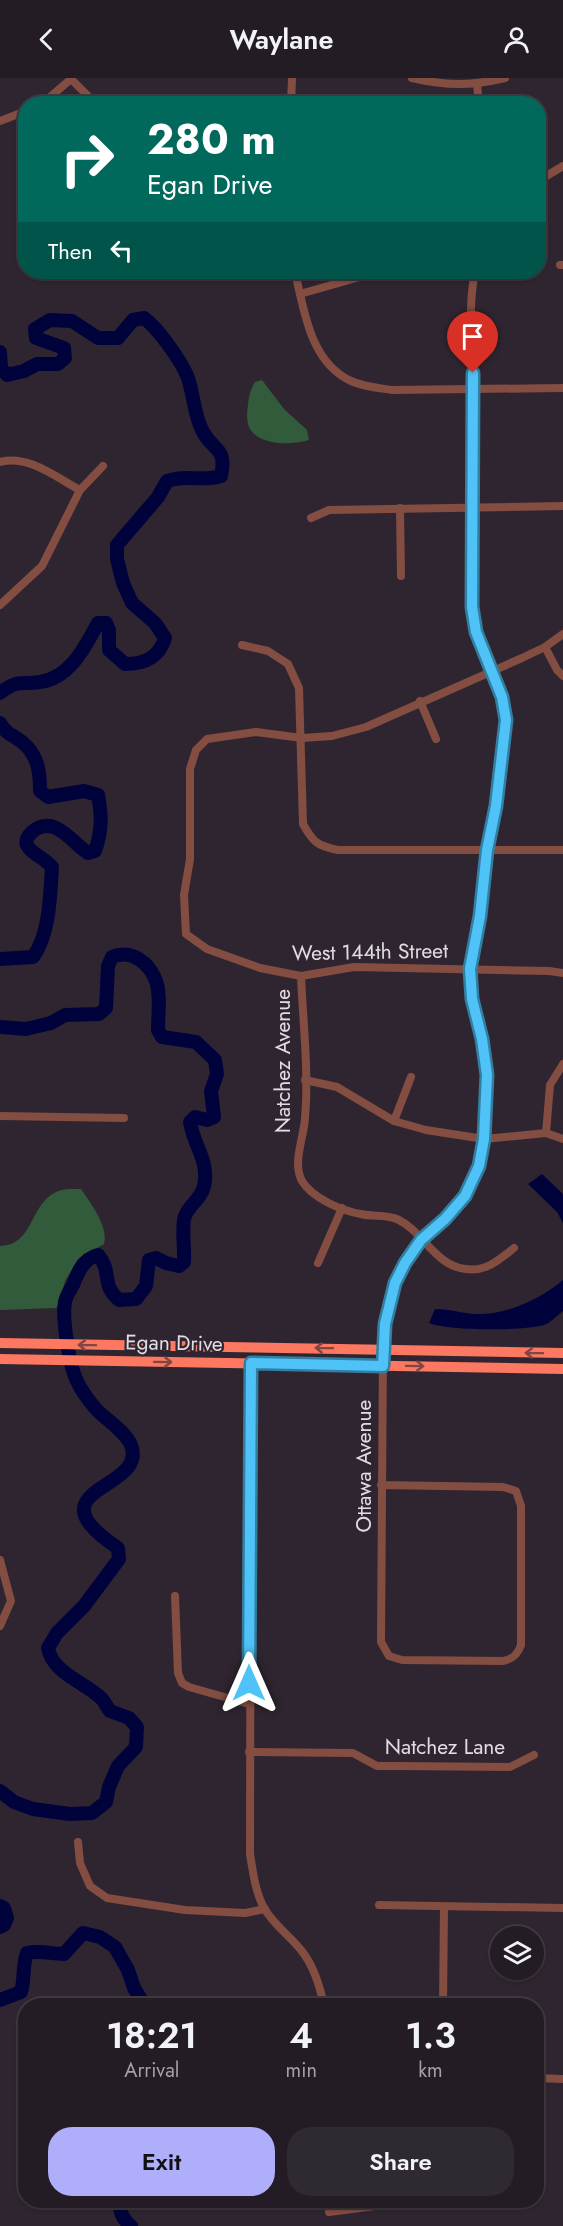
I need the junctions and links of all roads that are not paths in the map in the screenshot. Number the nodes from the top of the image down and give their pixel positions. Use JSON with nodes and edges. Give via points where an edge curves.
{"nodes":[{"id":1,"x":71,"y":78,"type":"edge"},
{"id":2,"x":292,"y":78,"type":"edge"},
{"id":3,"x":412,"y":78,"type":"edge"},
{"id":4,"x":505,"y":78,"type":"edge"},
{"id":5,"x":477,"y":84,"type":"junction"},
{"id":6,"x":51,"y":96,"type":"edge"},
{"id":7,"x":88,"y":96,"type":"edge"},
{"id":8,"x":291,"y":96,"type":"edge"},
{"id":9,"x":478,"y":96,"type":"edge"},
{"id":10,"x":18,"y":114,"type":"edge"},
{"id":11,"x":0,"y":121,"type":"edge"},
{"id":12,"x":563,"y":166,"type":"edge"},
{"id":13,"x":546,"y":176,"type":"edge"},
{"id":14,"x":297,"y":279,"type":"edge"},
{"id":15,"x":352,"y":279,"type":"edge"},
{"id":16,"x":474,"y":279,"type":"edge"},
{"id":17,"x":300,"y":294,"type":"junction"},
{"id":18,"x":473,"y":388,"type":"junction"},
{"id":19,"x":563,"y":388,"type":"edge"},
{"id":20,"x":0,"y":462,"type":"edge"},
{"id":21,"x":103,"y":466,"type":"dead end"},
{"id":22,"x":80,"y":490,"type":"junction"},
{"id":23,"x":474,"y":506,"type":"junction"},
{"id":24,"x":563,"y":506,"type":"edge"},
{"id":25,"x":400,"y":508,"type":"junction"},
{"id":26,"x":311,"y":518,"type":"dead end"},
{"id":27,"x":401,"y":576,"type":"dead end"},
{"id":28,"x":0,"y":605,"type":"edge"},
{"id":29,"x":563,"y":634,"type":"edge"},
{"id":30,"x":242,"y":645,"type":"dead end"},
{"id":31,"x":544,"y":647,"type":"junction"},
{"id":32,"x":492,"y":671,"type":"junction"},
{"id":33,"x":563,"y":676,"type":"edge"},
{"id":34,"x":420,"y":701,"type":"junction"},
{"id":35,"x":302,"y":738,"type":"junction"},
{"id":36,"x":436,"y":739,"type":"dead end"},
{"id":37,"x":487,"y":850,"type":"junction"},
{"id":38,"x":563,"y":850,"type":"edge"},
{"id":39,"x":470,"y":969,"type":"junction"},
{"id":40,"x":563,"y":973,"type":"edge"},
{"id":41,"x":301,"y":976,"type":"junction"},
{"id":42,"x":563,"y":1064,"type":"edge"},
{"id":43,"x":411,"y":1077,"type":"dead end"},
{"id":44,"x":305,"y":1080,"type":"junction"},
{"id":45,"x":0,"y":1116,"type":"edge"},
{"id":46,"x":124,"y":1118,"type":"dead end"},
{"id":47,"x":394,"y":1120,"type":"junction"},
{"id":48,"x":546,"y":1133,"type":"junction"},
{"id":49,"x":484,"y":1139,"type":"junction"},
{"id":50,"x":563,"y":1139,"type":"edge"},
{"id":51,"x":342,"y":1208,"type":"junction"},
{"id":52,"x":421,"y":1240,"type":"junction"},
{"id":53,"x":514,"y":1248,"type":"dead end"},
{"id":54,"x":318,"y":1263,"type":"dead end"},
{"id":55,"x":0,"y":1343,"type":"edge"},
{"id":56,"x":383,"y":1349,"type":"junction"},
{"id":57,"x":563,"y":1353,"type":"edge"},
{"id":58,"x":0,"y":1359,"type":"edge"},
{"id":59,"x":251,"y":1363,"type":"junction"},
{"id":60,"x":383,"y":1366,"type":"junction"},
{"id":61,"x":563,"y":1370,"type":"edge"},
{"id":62,"x":381,"y":1485,"type":"junction"},
{"id":63,"x":0,"y":1562,"type":"edge"},
{"id":64,"x":175,"y":1596,"type":"dead end"},
{"id":65,"x":0,"y":1626,"type":"edge"},
{"id":66,"x":249,"y":1704,"type":"junction"},
{"id":67,"x":249,"y":1752,"type":"junction"},
{"id":68,"x":534,"y":1755,"type":"dead end"},
{"id":69,"x":78,"y":1842,"type":"dead end"},
{"id":70,"x":379,"y":1905,"type":"dead end"},
{"id":71,"x":444,"y":1906,"type":"junction"},
{"id":72,"x":563,"y":1908,"type":"edge"},
{"id":73,"x":265,"y":1909,"type":"junction"},
{"id":74,"x":322,"y":1998,"type":"edge"},
{"id":75,"x":443,"y":1998,"type":"edge"},
{"id":76,"x":544,"y":2078,"type":"edge"},
{"id":77,"x":563,"y":2079,"type":"edge"},
{"id":78,"x":360,"y":2208,"type":"edge"},
{"id":79,"x":329,"y":2212,"type":"dead end"}],
"edges":[{"from":1,"to":6,"type":"street"},
{"from":1,"to":7,"type":"street"},
{"from":2,"to":8,"type":"street"},
{"from":3,"to":5,"type":"street","via":[[450,85]]},
{"from":4,"to":5,"type":"street"},
{"from":5,"to":9,"type":"street"},
{"from":10,"to":11,"type":"street"},
{"from":12,"to":13,"type":"street"},
{"from":14,"to":17,"type":"street"},
{"from":15,"to":17,"type":"street"},
{"from":16,"to":18,"type":"street","name":"Ottawa Avenue"},
{"from":17,"to":18,"type":"street","via":[[310,333],[322,355],[351,381],[392,390]]},
{"from":18,"to":19,"type":"street"},
{"from":18,"to":23,"type":"street","name":"Ottawa Avenue"},
{"from":20,"to":22,"type":"street","via":[[34,465]]},
{"from":21,"to":22,"type":"street"},
{"from":22,"to":28,"type":"street","via":[[42,566]]},
{"from":23,"to":24,"type":"street"},
{"from":23,"to":25,"type":"street"},
{"from":23,"to":32,"type":"street","name":"Ottawa Avenue","via":[[472,607],[476,632]]},
{"from":25,"to":26,"type":"street","via":[[329,510]]},
{"from":25,"to":27,"type":"street"},
{"from":29,"to":31,"type":"street"},
{"from":30,"to":35,"type":"street","via":[[268,651],[288,664],[299,688]]},
{"from":31,"to":32,"type":"street"},
{"from":31,"to":33,"type":"street"},
{"from":32,"to":34,"type":"street"},
{"from":32,"to":37,"type":"street","name":"Ottawa Avenue","via":[[506,720]]},
{"from":34,"to":35,"type":"street","via":[[366,727],[332,736]]},
{"from":34,"to":36,"type":"street"},
{"from":35,"to":37,"type":"street","via":[[303,824],[311,839],[323,847]]},
{"from":35,"to":41,"type":"street","name":"West 144th Street","via":[[256,732],[207,739],[196,750],[190,769],[190,859],[184,895],[186,934],[207,949],[260,968]]},
{"from":37,"to":38,"type":"street"},
{"from":37,"to":39,"type":"street","name":"Ottawa Avenue"},
{"from":39,"to":40,"type":"street","name":"West 144th Street"},
{"from":39,"to":41,"type":"street","name":"West 144th Street","via":[[354,967]]},
{"from":39,"to":49,"type":"street","name":"Ottawa Avenue","via":[[487,1075]]},
{"from":41,"to":44,"type":"street","name":"Natchez Avenue"},
{"from":42,"to":48,"type":"street","via":[[550,1085]]},
{"from":43,"to":47,"type":"street"},
{"from":44,"to":47,"type":"street","via":[[337,1087]]},
{"from":44,"to":51,"type":"street","name":"Natchez Avenue","via":[[305,1119],[298,1160],[301,1180],[315,1195]]},
{"from":45,"to":46,"type":"street"},
{"from":47,"to":49,"type":"street","via":[[446,1135]]},
{"from":48,"to":49,"type":"street"},
{"from":48,"to":50,"type":"street"},
{"from":49,"to":52,"type":"street","name":"Ottawa Avenue","via":[[479,1166],[465,1196]]},
{"from":51,"to":52,"type":"street","via":[[393,1218],[413,1229]]},
{"from":51,"to":54,"type":"street"},
{"from":52,"to":53,"type":"street","via":[[449,1264],[469,1270],[489,1267]]},
{"from":52,"to":56,"type":"street","name":"Ottawa Avenue","via":[[395,1283]]},
{"from":56,"to":55,"type":"highway","name":"Egan Drive","one_way":true},
{"from":57,"to":56,"type":"highway","name":"Egan Drive","one_way":true},
{"from":56,"to":60,"type":"street","name":"Ottawa Avenue"},
{"from":58,"to":59,"type":"highway","name":"Egan Drive","one_way":true},
{"from":59,"to":60,"type":"highway","name":"Egan Drive"},
{"from":59,"to":66,"type":"street"},
{"from":60,"to":61,"type":"highway","name":"Egan Drive","one_way":true},
{"from":60,"to":62,"type":"street","name":"Ottawa Avenue"},
{"from":62,"to":62,"type":"street","name":"Ottawa Avenue","via":[[503,1487],[516,1491],[521,1506],[521,1645],[510,1660],[402,1660],[389,1656],[381,1642]]},
{"from":63,"to":65,"type":"street","via":[[11,1601]]},
{"from":64,"to":66,"type":"street","via":[[178,1673],[182,1683]]},
{"from":66,"to":67,"type":"street"},
{"from":67,"to":68,"type":"street","name":"Natchez Lane","via":[[353,1753],[377,1766],[408,1767],[510,1767]]},
{"from":67,"to":73,"type":"street","via":[[250,1854],[255,1886]]},
{"from":69,"to":73,"type":"street","via":[[80,1863],[90,1886],[107,1898],[185,1910],[245,1913]]},
{"from":70,"to":71,"type":"street"},
{"from":71,"to":72,"type":"street"},
{"from":71,"to":75,"type":"street"},
{"from":73,"to":74,"type":"street","via":[[310,1963]]},
{"from":76,"to":77,"type":"street"},
{"from":78,"to":79,"type":"street"}]}
